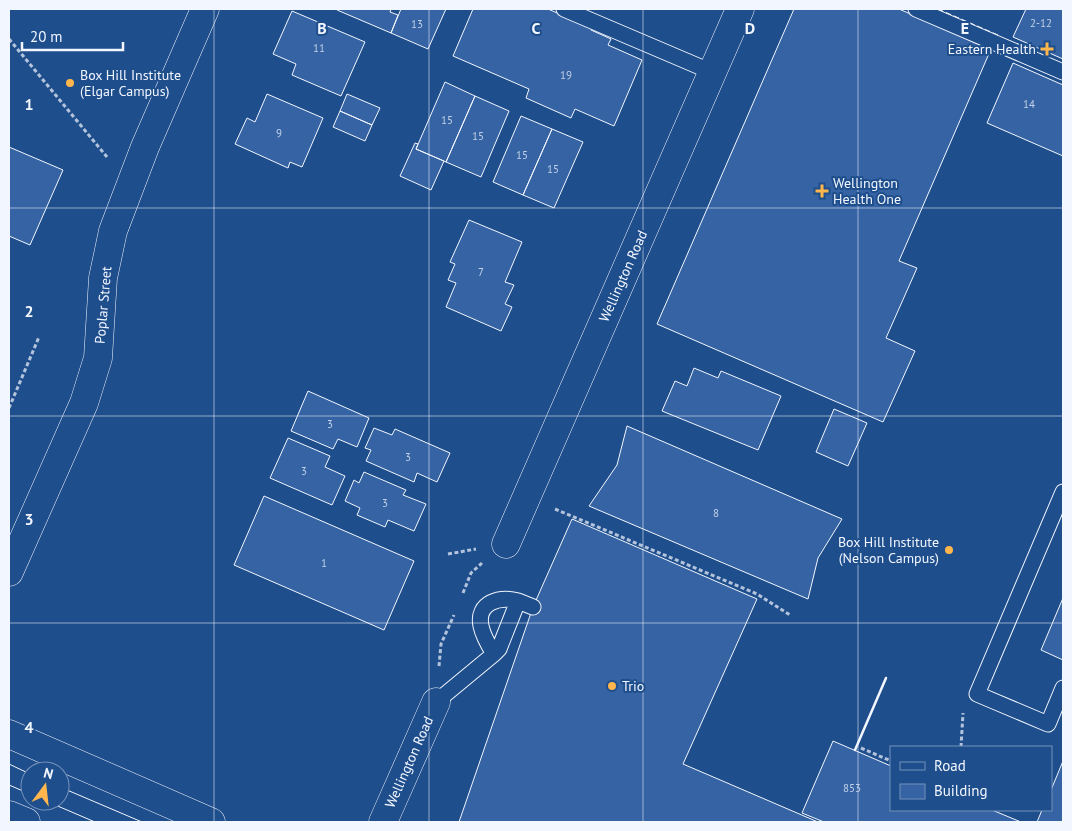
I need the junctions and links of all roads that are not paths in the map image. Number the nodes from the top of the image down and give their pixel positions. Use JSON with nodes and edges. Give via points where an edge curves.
{"nodes":[{"id":1,"x":205,"y":9,"type":"edge"},
{"id":2,"x":564,"y":9,"type":"edge"},
{"id":3,"x":740,"y":9,"type":"edge"},
{"id":4,"x":916,"y":9,"type":"edge"},
{"id":5,"x":712,"y":72,"type":"junction"},
{"id":6,"x":1063,"y":72,"type":"edge"},
{"id":7,"x":1063,"y":492,"type":"edge"},
{"id":8,"x":506,"y":544,"type":"dead end"},
{"id":9,"x":9,"y":572,"type":"edge"},
{"id":10,"x":518,"y":601,"type":"junction"},
{"id":11,"x":533,"y":607,"type":"dead end"},
{"id":12,"x":494,"y":654,"type":"junction"},
{"id":13,"x":1063,"y":688,"type":"edge"},
{"id":14,"x":436,"y":702,"type":"joint"},
{"id":15,"x":9,"y":734,"type":"edge"},
{"id":16,"x":9,"y":815,"type":"edge"},
{"id":17,"x":26,"y":822,"type":"edge"},
{"id":18,"x":211,"y":822,"type":"edge"},
{"id":19,"x":383,"y":822,"type":"edge"}],
"edges":[{"from":1,"to":9,"type":"street","name":"Poplar Street","via":[[113,230],[103,278],[98,358],[84,403]]},
{"from":2,"to":5,"type":"lane"},
{"from":3,"to":5,"type":"street","name":"Wellington Road"},
{"from":4,"to":6,"type":"lane"},
{"from":5,"to":8,"type":"street","name":"Wellington Road"},
{"from":7,"to":13,"type":"lane","via":[[977,694],[1048,724]]},
{"from":10,"to":11,"type":"lane"},
{"from":10,"to":12,"type":"lane"},
{"from":10,"to":12,"type":"lane","via":[[500,598],[486,607],[482,615],[483,634]]},
{"from":12,"to":14,"type":"lane"},
{"from":14,"to":19,"type":"street","name":"Wellington Road"},
{"from":15,"to":18,"type":"street"},
{"from":16,"to":17,"type":"street"}]}
